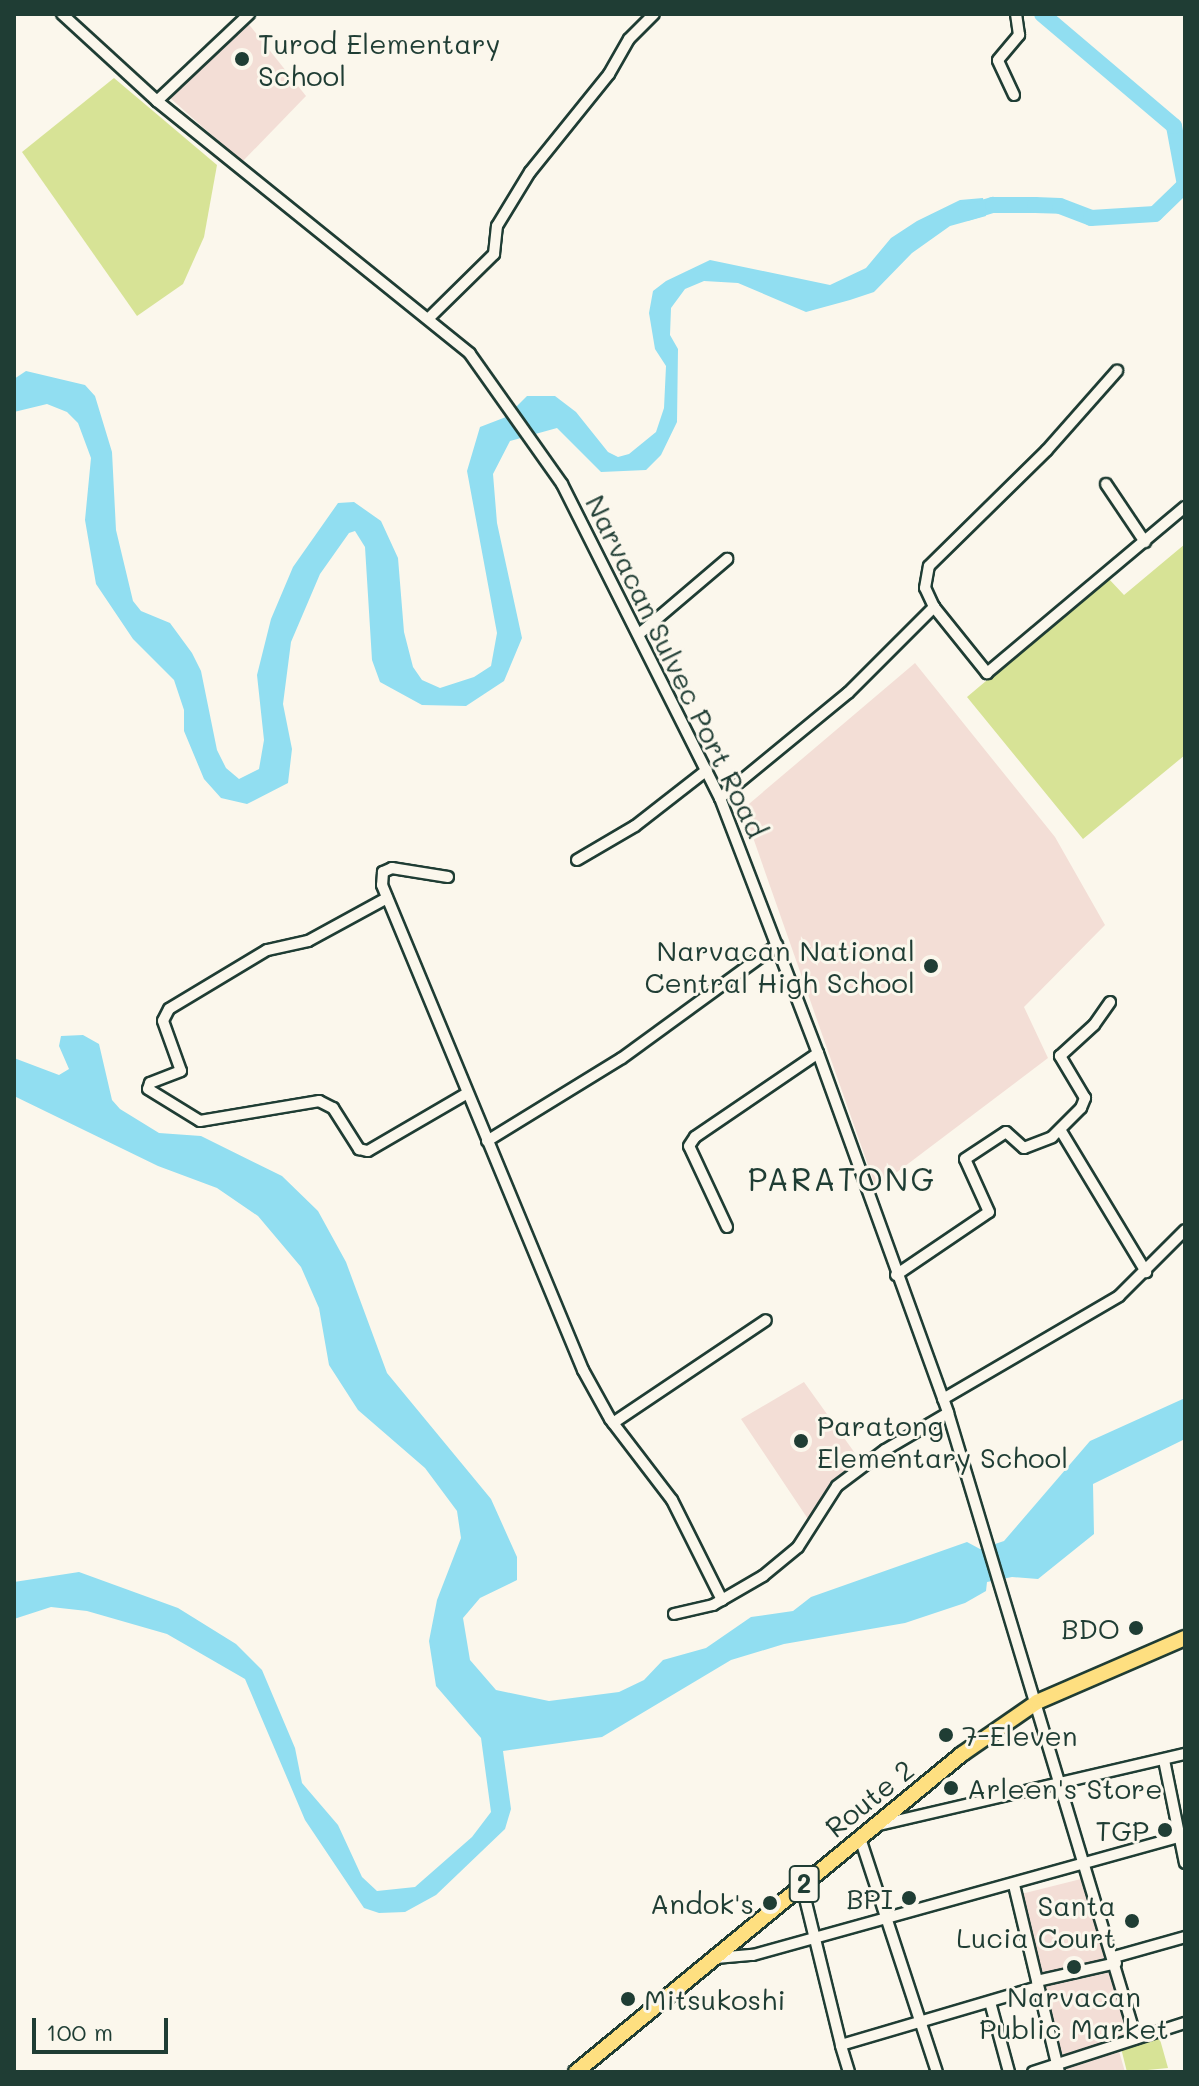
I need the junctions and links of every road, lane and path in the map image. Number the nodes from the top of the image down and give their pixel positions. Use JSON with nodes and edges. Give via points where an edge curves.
{"nodes":[{"id":1,"x":62,"y":14,"type":"edge"},
{"id":2,"x":249,"y":14,"type":"edge"},
{"id":3,"x":654,"y":14,"type":"edge"},
{"id":4,"x":1016,"y":14,"type":"edge"},
{"id":5,"x":1014,"y":95,"type":"dead end"},
{"id":6,"x":157,"y":101,"type":"junction"},
{"id":7,"x":430,"y":317,"type":"junction"},
{"id":8,"x":1117,"y":371,"type":"dead end"},
{"id":9,"x":1106,"y":484,"type":"dead end"},
{"id":10,"x":1185,"y":507,"type":"edge"},
{"id":11,"x":1145,"y":542,"type":"junction"},
{"id":12,"x":727,"y":559,"type":"dead end"},
{"id":13,"x":934,"y":607,"type":"junction"},
{"id":14,"x":639,"y":634,"type":"junction"},
{"id":15,"x":707,"y":770,"type":"junction"},
{"id":16,"x":720,"y":798,"type":"junction"},
{"id":17,"x":577,"y":860,"type":"dead end"},
{"id":18,"x":448,"y":877,"type":"dead end"},
{"id":19,"x":387,"y":898,"type":"junction"},
{"id":20,"x":777,"y":945,"type":"junction"},
{"id":21,"x":1110,"y":1002,"type":"dead end"},
{"id":22,"x":818,"y":1053,"type":"junction"},
{"id":23,"x":466,"y":1094,"type":"junction"},
{"id":24,"x":1061,"y":1131,"type":"junction"},
{"id":25,"x":487,"y":1141,"type":"junction"},
{"id":26,"x":727,"y":1227,"type":"dead end"},
{"id":27,"x":1185,"y":1230,"type":"edge"},
{"id":28,"x":1146,"y":1272,"type":"junction"},
{"id":29,"x":896,"y":1275,"type":"junction"},
{"id":30,"x":766,"y":1320,"type":"dead end"},
{"id":31,"x":943,"y":1399,"type":"junction"},
{"id":32,"x":948,"y":1413,"type":"junction"},
{"id":33,"x":613,"y":1423,"type":"junction"},
{"id":34,"x":722,"y":1600,"type":"junction"},
{"id":35,"x":674,"y":1614,"type":"dead end"},
{"id":36,"x":1185,"y":1638,"type":"edge"},
{"id":37,"x":1037,"y":1702,"type":"junction"},
{"id":38,"x":1185,"y":1754,"type":"edge"},
{"id":39,"x":1164,"y":1760,"type":"junction"},
{"id":40,"x":1061,"y":1784,"type":"junction"},
{"id":41,"x":877,"y":1825,"type":"junction"},
{"id":42,"x":1182,"y":1836,"type":"edge"},
{"id":43,"x":860,"y":1838,"type":"junction"},
{"id":44,"x":1185,"y":1863,"type":"edge"},
{"id":45,"x":1086,"y":1864,"type":"junction"},
{"id":46,"x":1014,"y":1885,"type":"junction"},
{"id":47,"x":802,"y":1886,"type":"junction"},
{"id":48,"x":888,"y":1918,"type":"junction"},
{"id":49,"x":1185,"y":1937,"type":"edge"},
{"id":50,"x":815,"y":1938,"type":"junction"},
{"id":51,"x":715,"y":1957,"type":"junction"},
{"id":52,"x":1115,"y":1960,"type":"junction"},
{"id":53,"x":1038,"y":1984,"type":"junction"},
{"id":54,"x":990,"y":2002,"type":"junction"},
{"id":55,"x":921,"y":2023,"type":"junction"},
{"id":56,"x":1185,"y":2023,"type":"edge"},
{"id":57,"x":1136,"y":2038,"type":"junction"},
{"id":58,"x":841,"y":2045,"type":"junction"},
{"id":59,"x":1058,"y":2067,"type":"edge"},
{"id":60,"x":576,"y":2072,"type":"edge"},
{"id":61,"x":849,"y":2072,"type":"edge"},
{"id":62,"x":937,"y":2072,"type":"edge"},
{"id":63,"x":1009,"y":2072,"type":"edge"},
{"id":64,"x":1033,"y":2072,"type":"edge"}],
"edges":[{"from":1,"to":6,"type":"street","name":"Narvacan Sulvec Port Road"},
{"from":2,"to":6,"type":"street"},
{"from":3,"to":7,"type":"street","via":[[629,39],[609,74],[530,172],[497,226],[494,254]]},
{"from":4,"to":5,"type":"street","via":[[1019,35],[998,60]]},
{"from":6,"to":7,"type":"street","name":"Narvacan Sulvec Port Road"},
{"from":7,"to":14,"type":"street","name":"Narvacan Sulvec Port Road","via":[[470,354],[535,442]]},
{"from":8,"to":13,"type":"street","via":[[1047,450],[929,566],[925,588]]},
{"from":9,"to":11,"type":"street"},
{"from":10,"to":11,"type":"street"},
{"from":11,"to":13,"type":"street","via":[[987,673]]},
{"from":12,"to":14,"type":"street"},
{"from":13,"to":16,"type":"street","via":[[838,702]]},
{"from":14,"to":15,"type":"street","name":"Narvacan Sulvec Port Road"},
{"from":15,"to":16,"type":"street","name":"Narvacan Sulvec Port Road"},
{"from":15,"to":17,"type":"street","via":[[635,826]]},
{"from":16,"to":20,"type":"street","name":"Narvacan Sulvec Port Road"},
{"from":18,"to":19,"type":"street","via":[[386,869],[382,885]]},
{"from":19,"to":23,"type":"street"},
{"from":19,"to":23,"type":"street","via":[[308,941],[267,950],[169,1009],[163,1021],[181,1071],[150,1083],[148,1089],[200,1121],[319,1101],[333,1108],[359,1149],[368,1151]]},
{"from":20,"to":22,"type":"street","name":"Narvacan Sulvec Port Road"},
{"from":20,"to":25,"type":"street","via":[[622,1058]]},
{"from":21,"to":24,"type":"street","via":[[1060,1056],[1085,1098]]},
{"from":22,"to":26,"type":"street","via":[[689,1146]]},
{"from":22,"to":29,"type":"street","name":"Narvacan Sulvec Port Road"},
{"from":23,"to":25,"type":"street"},
{"from":24,"to":28,"type":"street"},
{"from":24,"to":29,"type":"street","via":[[1026,1148],[1003,1133],[965,1159],[989,1212]]},
{"from":25,"to":33,"type":"street","via":[[583,1370]]},
{"from":27,"to":28,"type":"street"},
{"from":28,"to":31,"type":"street","via":[[1119,1296]]},
{"from":29,"to":31,"type":"street","name":"Narvacan Sulvec Port Road"},
{"from":30,"to":33,"type":"street"},
{"from":31,"to":32,"type":"street","name":"Narvacan Sulvec Port Road"},
{"from":32,"to":34,"type":"street","via":[[852,1473],[830,1496],[798,1547]]},
{"from":32,"to":37,"type":"street","name":"Narvacan Sulvec Port Road"},
{"from":33,"to":34,"type":"street","via":[[672,1500]]},
{"from":34,"to":35,"type":"street"},
{"from":36,"to":37,"type":"highway","name":"Route 2","number":"2"},
{"from":37,"to":40,"type":"street","name":"Narvacan Sulvec Port Road"},
{"from":37,"to":41,"type":"highway","name":"Route 2","number":"2","via":[[962,1754]]},
{"from":38,"to":39,"type":"street"},
{"from":39,"to":40,"type":"street"},
{"from":39,"to":42,"type":"street"},
{"from":40,"to":41,"type":"street"},
{"from":40,"to":45,"type":"street","name":"Narvacan Sulvec Port Road"},
{"from":41,"to":43,"type":"highway","name":"Route 2","number":"2"},
{"from":42,"to":44,"type":"street"},
{"from":42,"to":45,"type":"street"},
{"from":43,"to":47,"type":"highway","name":"Route 2","number":"2"},
{"from":43,"to":48,"type":"street"},
{"from":45,"to":46,"type":"street"},
{"from":45,"to":52,"type":"street","name":"Narvacan Sulvec Port Road"},
{"from":46,"to":48,"type":"street"},
{"from":46,"to":53,"type":"street"},
{"from":47,"to":50,"type":"street"},
{"from":47,"to":51,"type":"highway","name":"Route 2","number":"2"},
{"from":48,"to":50,"type":"street"},
{"from":48,"to":55,"type":"street"},
{"from":49,"to":52,"type":"street"},
{"from":50,"to":51,"type":"street","via":[[753,1955]]},
{"from":50,"to":58,"type":"street"},
{"from":51,"to":60,"type":"highway","name":"Route 2","number":"2"},
{"from":52,"to":53,"type":"street"},
{"from":52,"to":57,"type":"street","name":"Narvacan Sulvec Port Road"},
{"from":53,"to":54,"type":"street"},
{"from":53,"to":59,"type":"street"},
{"from":54,"to":55,"type":"street"},
{"from":54,"to":63,"type":"street"},
{"from":55,"to":58,"type":"street"},
{"from":55,"to":62,"type":"street"},
{"from":56,"to":57,"type":"street"},
{"from":57,"to":59,"type":"street"},
{"from":58,"to":61,"type":"street"},
{"from":59,"to":64,"type":"street"}]}
